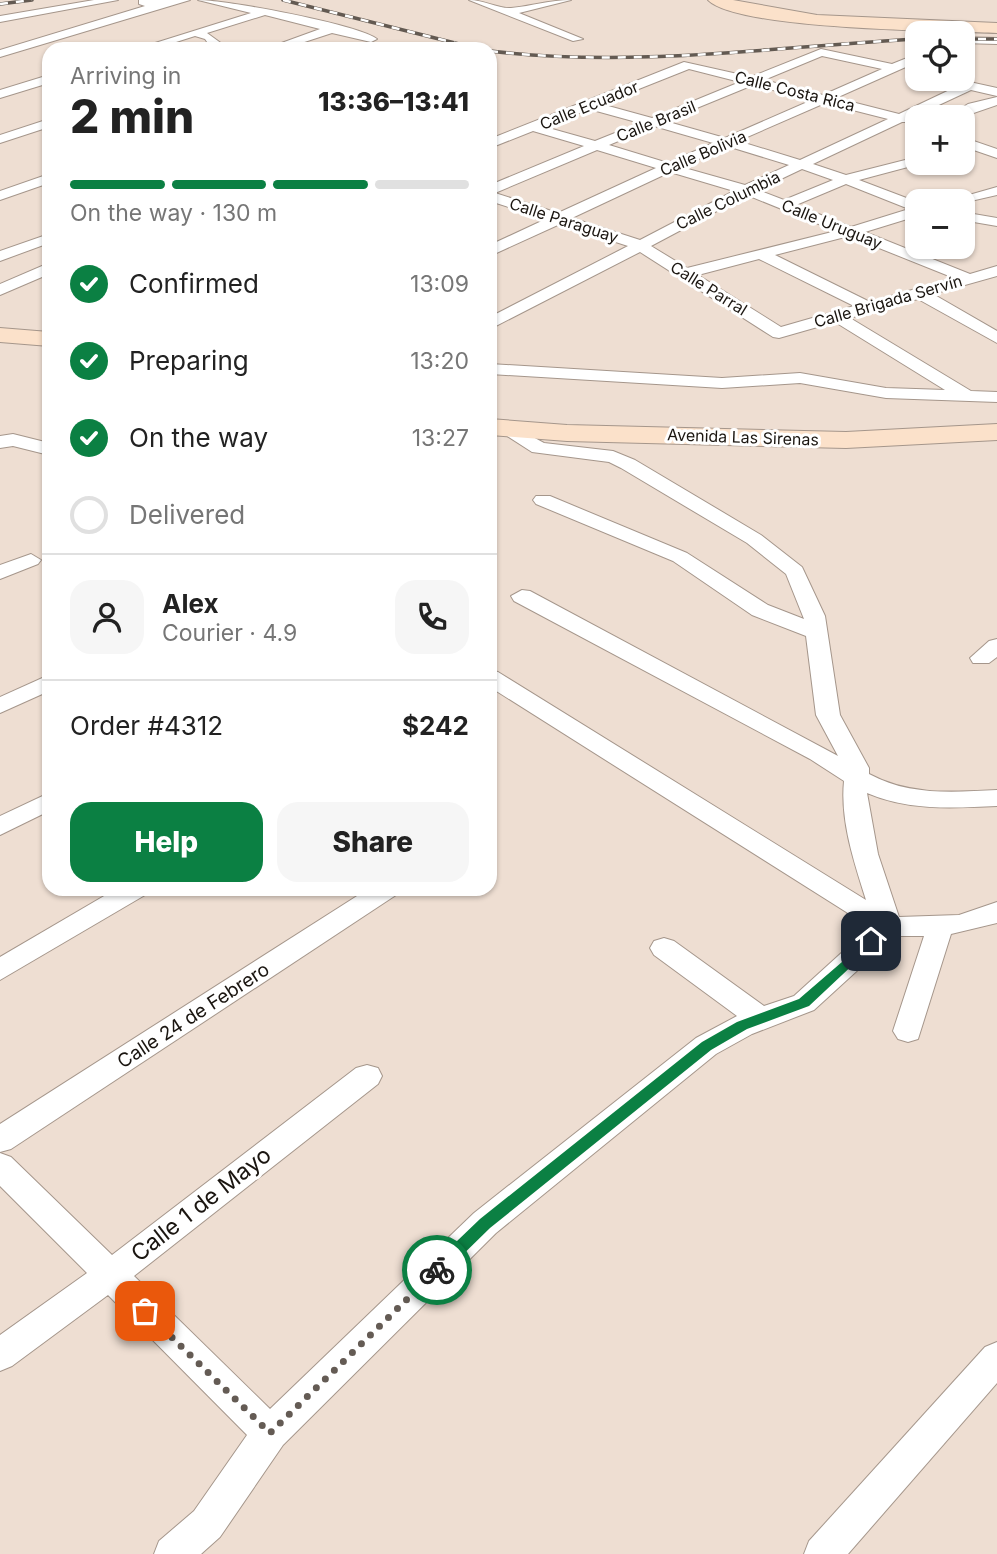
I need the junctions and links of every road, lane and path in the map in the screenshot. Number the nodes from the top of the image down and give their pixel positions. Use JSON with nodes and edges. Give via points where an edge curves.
{"nodes":[{"id":1,"x":113,"y":0,"type":"edge"},
{"id":2,"x":135,"y":0,"type":"edge"},
{"id":3,"x":185,"y":0,"type":"edge"},
{"id":4,"x":203,"y":0,"type":"edge"},
{"id":5,"x":474,"y":0,"type":"edge"},
{"id":6,"x":566,"y":0,"type":"edge"},
{"id":7,"x":716,"y":0,"type":"edge"},
{"id":8,"x":159,"y":5,"type":"junction"},
{"id":9,"x":512,"y":11,"type":"junction"},
{"id":10,"x":264,"y":12,"type":"junction"},
{"id":11,"x":0,"y":19,"type":"edge"},
{"id":12,"x":0,"y":26,"type":"edge"},
{"id":13,"x":997,"y":28,"type":"edge"},
{"id":14,"x":13,"y":29,"type":"dead end"},
{"id":15,"x":332,"y":29,"type":"junction"},
{"id":16,"x":25,"y":32,"type":"dead end"},
{"id":17,"x":196,"y":33,"type":"junction"},
{"id":18,"x":51,"y":39,"type":"junction"},
{"id":19,"x":371,"y":39,"type":"dead end"},
{"id":20,"x":577,"y":39,"type":"dead end"},
{"id":21,"x":975,"y":40,"type":"edge"},
{"id":22,"x":997,"y":41,"type":"edge"},
{"id":23,"x":166,"y":42,"type":"edge"},
{"id":24,"x":212,"y":42,"type":"edge"},
{"id":25,"x":292,"y":42,"type":"edge"},
{"id":26,"x":0,"y":54,"type":"edge"},
{"id":27,"x":905,"y":63,"type":"edge"},
{"id":28,"x":688,"y":65,"type":"joint"},
{"id":29,"x":892,"y":68,"type":"junction"},
{"id":30,"x":905,"y":71,"type":"edge"},
{"id":31,"x":997,"y":79,"type":"edge"},
{"id":32,"x":42,"y":81,"type":"edge"},
{"id":33,"x":754,"y":81,"type":"junction"},
{"id":34,"x":976,"y":86,"type":"junction"},
{"id":35,"x":997,"y":92,"type":"edge"},
{"id":36,"x":0,"y":94,"type":"edge"},
{"id":37,"x":827,"y":98,"type":"junction"},
{"id":38,"x":997,"y":101,"type":"edge"},
{"id":39,"x":590,"y":105,"type":"junction"},
{"id":40,"x":975,"y":106,"type":"edge"},
{"id":41,"x":901,"y":117,"type":"junction"},
{"id":42,"x":905,"y":118,"type":"edge"},
{"id":43,"x":12,"y":121,"type":"dead end"},
{"id":44,"x":652,"y":122,"type":"junction"},
{"id":45,"x":42,"y":126,"type":"edge"},
{"id":46,"x":533,"y":127,"type":"junction"},
{"id":47,"x":42,"y":128,"type":"edge"},
{"id":48,"x":0,"y":139,"type":"edge"},
{"id":49,"x":497,"y":141,"type":"edge"},
{"id":50,"x":727,"y":142,"type":"junction"},
{"id":51,"x":997,"y":142,"type":"edge"},
{"id":52,"x":595,"y":146,"type":"junction"},
{"id":53,"x":975,"y":146,"type":"edge"},
{"id":54,"x":978,"y":147,"type":"junction"},
{"id":55,"x":975,"y":148,"type":"edge"},
{"id":56,"x":997,"y":155,"type":"edge"},
{"id":57,"x":803,"y":163,"type":"junction"},
{"id":58,"x":905,"y":164,"type":"edge"},
{"id":59,"x":669,"y":167,"type":"junction"},
{"id":60,"x":849,"y":178,"type":"junction"},
{"id":61,"x":42,"y":181,"type":"edge"},
{"id":62,"x":497,"y":187,"type":"edge"},
{"id":63,"x":746,"y":190,"type":"junction"},
{"id":64,"x":997,"y":191,"type":"edge"},
{"id":65,"x":0,"y":196,"type":"edge"},
{"id":66,"x":975,"y":196,"type":"edge"},
{"id":67,"x":497,"y":198,"type":"edge"},
{"id":68,"x":905,"y":204,"type":"edge"},
{"id":69,"x":784,"y":205,"type":"junction"},
{"id":70,"x":905,"y":213,"type":"edge"},
{"id":71,"x":559,"y":217,"type":"junction"},
{"id":72,"x":975,"y":218,"type":"edge"},
{"id":73,"x":997,"y":222,"type":"edge"},
{"id":74,"x":849,"y":232,"type":"junction"},
{"id":75,"x":42,"y":241,"type":"edge"},
{"id":76,"x":638,"y":244,"type":"junction"},
{"id":77,"x":497,"y":248,"type":"edge"},
{"id":78,"x":761,"y":254,"type":"junction"},
{"id":79,"x":0,"y":257,"type":"edge"},
{"id":80,"x":42,"y":271,"type":"edge"},
{"id":81,"x":997,"y":271,"type":"edge"},
{"id":82,"x":686,"y":273,"type":"junction"},
{"id":83,"x":0,"y":276,"type":"edge"},
{"id":84,"x":967,"y":278,"type":"junction"},
{"id":85,"x":18,"y":280,"type":"junction"},
{"id":86,"x":42,"y":281,"type":"edge"},
{"id":87,"x":0,"y":290,"type":"edge"},
{"id":88,"x":918,"y":292,"type":"junction"},
{"id":89,"x":869,"y":307,"type":"junction"},
{"id":90,"x":836,"y":316,"type":"junction"},
{"id":91,"x":497,"y":320,"type":"edge"},
{"id":92,"x":0,"y":323,"type":"edge"},
{"id":93,"x":42,"y":326,"type":"edge"},
{"id":94,"x":779,"y":333,"type":"joint"},
{"id":95,"x":0,"y":335,"type":"edge"},
{"id":96,"x":42,"y":338,"type":"edge"},
{"id":97,"x":997,"y":338,"type":"edge"},
{"id":98,"x":497,"y":369,"type":"edge"},
{"id":99,"x":969,"y":397,"type":"junction"},
{"id":100,"x":997,"y":397,"type":"edge"},
{"id":101,"x":997,"y":418,"type":"edge"},
{"id":102,"x":497,"y":423,"type":"edge"},
{"id":103,"x":497,"y":423,"type":"edge"},
{"id":104,"x":497,"y":424,"type":"edge"},
{"id":105,"x":997,"y":432,"type":"edge"},
{"id":106,"x":0,"y":442,"type":"edge"},
{"id":107,"x":42,"y":447,"type":"edge"},
{"id":108,"x":543,"y":500,"type":"dead end"},
{"id":109,"x":31,"y":560,"type":"dead end"},
{"id":110,"x":0,"y":573,"type":"edge"},
{"id":111,"x":522,"y":596,"type":"dead end"},
{"id":112,"x":816,"y":632,"type":"junction"},
{"id":113,"x":497,"y":681,"type":"edge"},
{"id":114,"x":42,"y":685,"type":"edge"},
{"id":115,"x":0,"y":706,"type":"edge"},
{"id":116,"x":856,"y":781,"type":"junction"},
{"id":117,"x":997,"y":799,"type":"edge"},
{"id":118,"x":42,"y":805,"type":"edge"},
{"id":119,"x":0,"y":827,"type":"edge"},
{"id":120,"x":124,"y":896,"type":"edge"},
{"id":121,"x":376,"y":896,"type":"edge"},
{"id":122,"x":997,"y":911,"type":"edge"},
{"id":123,"x":941,"y":924,"type":"junction"},
{"id":124,"x":888,"y":926,"type":"junction"},
{"id":125,"x":664,"y":948,"type":"dead end"},
{"id":126,"x":0,"y":970,"type":"edge"},
{"id":127,"x":761,"y":1019,"type":"junction"},
{"id":128,"x":908,"y":1031,"type":"dead end"},
{"id":129,"x":367,"y":1076,"type":"dead end"},
{"id":130,"x":0,"y":1140,"type":"edge"},
{"id":131,"x":0,"y":1166,"type":"edge"},
{"id":132,"x":109,"y":1276,"type":"junction"},
{"id":133,"x":0,"y":1355,"type":"edge"},
{"id":134,"x":997,"y":1358,"type":"edge"},
{"id":135,"x":270,"y":1433,"type":"junction"},
{"id":136,"x":173,"y":1554,"type":"edge"},
{"id":137,"x":823,"y":1554,"type":"edge"}],
"edges":[{"from":1,"to":11,"type":"street"},
{"from":2,"to":8,"type":"street"},
{"from":3,"to":8,"type":"street"},
{"from":4,"to":10,"type":"street"},
{"from":5,"to":9,"type":"street"},
{"from":6,"to":9,"type":"street"},
{"from":7,"to":13,"type":"main road","via":[[809,18]]},
{"from":8,"to":18,"type":"street"},
{"from":9,"to":20,"type":"street"},
{"from":10,"to":15,"type":"street"},
{"from":10,"to":17,"type":"street"},
{"from":12,"to":14,"type":"street"},
{"from":15,"to":19,"type":"street"},
{"from":15,"to":25,"type":"street"},
{"from":16,"to":18,"type":"street"},
{"from":17,"to":23,"type":"street"},
{"from":17,"to":24,"type":"street"},
{"from":18,"to":26,"type":"street"},
{"from":21,"to":22,"type":"street"},
{"from":27,"to":29,"type":"street","name":"Calle Bolivia"},
{"from":28,"to":33,"type":"street","name":"Calle Costa Rica"},
{"from":28,"to":39,"type":"street","name":"Calle Ecuador"},
{"from":29,"to":30,"type":"street"},
{"from":29,"to":33,"type":"street","name":"Calle Brasil","via":[[821,52]]},
{"from":29,"to":37,"type":"street","name":"Calle Bolivia"},
{"from":31,"to":34,"type":"street","name":"Calle Columbia"},
{"from":32,"to":36,"type":"street"},
{"from":33,"to":37,"type":"street","name":"Calle Costa Rica"},
{"from":33,"to":44,"type":"street","name":"Calle Brasil"},
{"from":34,"to":35,"type":"street"},
{"from":34,"to":41,"type":"street","name":"Calle Columbia"},
{"from":37,"to":41,"type":"street","name":"Calle Costa Rica"},
{"from":37,"to":50,"type":"street","name":"Calle Bolivia"},
{"from":38,"to":40,"type":"street"},
{"from":39,"to":44,"type":"street"},
{"from":39,"to":46,"type":"street","name":"Calle Ecuador"},
{"from":41,"to":42,"type":"street","name":"Calle Costa Rica"},
{"from":41,"to":57,"type":"street","name":"Calle Columbia"},
{"from":43,"to":45,"type":"street"},
{"from":44,"to":50,"type":"street"},
{"from":44,"to":52,"type":"street","name":"Calle Brasil"},
{"from":46,"to":49,"type":"street","name":"Calle Ecuador"},
{"from":46,"to":52,"type":"street","name":"Calle Uruguay"},
{"from":47,"to":48,"type":"street"},
{"from":50,"to":57,"type":"street"},
{"from":50,"to":59,"type":"street","name":"Calle Bolivia"},
{"from":51,"to":54,"type":"street"},
{"from":52,"to":59,"type":"street","name":"Calle Uruguay"},
{"from":52,"to":62,"type":"street","name":"Calle Brasil"},
{"from":53,"to":54,"type":"street"},
{"from":54,"to":55,"type":"street"},
{"from":54,"to":56,"type":"street"},
{"from":57,"to":60,"type":"street"},
{"from":57,"to":63,"type":"street","name":"Calle Columbia"},
{"from":58,"to":60,"type":"street"},
{"from":59,"to":63,"type":"street","name":"Calle Uruguay"},
{"from":59,"to":71,"type":"street","name":"Calle Bolivia"},
{"from":60,"to":68,"type":"street"},
{"from":60,"to":69,"type":"street"},
{"from":61,"to":65,"type":"street"},
{"from":63,"to":69,"type":"street","name":"Calle Uruguay"},
{"from":63,"to":76,"type":"street","name":"Calle Columbia"},
{"from":64,"to":66,"type":"street"},
{"from":67,"to":71,"type":"street","name":"Calle Paraguay"},
{"from":69,"to":74,"type":"street","name":"Calle Uruguay"},
{"from":70,"to":74,"type":"street"},
{"from":71,"to":76,"type":"street","name":"Calle Paraguay"},
{"from":71,"to":77,"type":"street","name":"Calle Bolivia"},
{"from":72,"to":73,"type":"street"},
{"from":74,"to":78,"type":"street"},
{"from":74,"to":84,"type":"street","name":"Calle Uruguay"},
{"from":75,"to":79,"type":"street"},
{"from":76,"to":82,"type":"street","name":"Calle Parral"},
{"from":76,"to":91,"type":"street","name":"Calle Columbia"},
{"from":78,"to":82,"type":"street"},
{"from":78,"to":89,"type":"street"},
{"from":80,"to":85,"type":"street"},
{"from":81,"to":84,"type":"street","name":"Calle Brigada Servín"},
{"from":82,"to":94,"type":"street","name":"Calle Parral"},
{"from":83,"to":85,"type":"street"},
{"from":84,"to":88,"type":"street","name":"Calle Brigada Servín"},
{"from":85,"to":86,"type":"street"},
{"from":85,"to":87,"type":"street"},
{"from":88,"to":89,"type":"street","name":"Calle Brigada Servín"},
{"from":88,"to":97,"type":"street"},
{"from":89,"to":90,"type":"street","name":"Calle Brigada Servín"},
{"from":90,"to":94,"type":"street","name":"Calle Brigada Servín"},
{"from":90,"to":99,"type":"street"},
{"from":92,"to":93,"type":"main road"},
{"from":95,"to":96,"type":"main road"},
{"from":98,"to":99,"type":"street","via":[[722,383],[800,378],[887,393]]},
{"from":99,"to":100,"type":"street"},
{"from":101,"to":102,"type":"main road","name":"Avenida Las Sirenas","via":[[900,425]]},
{"from":103,"to":105,"type":"main road","name":"Avenida Las Sirenas","via":[[567,433],[846,440]]},
{"from":104,"to":112,"type":"street","via":[[539,448],[613,457],[754,539],[795,571]]},
{"from":106,"to":107,"type":"street","via":[[13,440]]},
{"from":108,"to":112,"type":"street","via":[[680,557],[760,610]]},
{"from":109,"to":110,"type":"street"},
{"from":111,"to":116,"type":"street","via":[[819,754]]},
{"from":112,"to":116,"type":"street","via":[[828,715],[857,768]]},
{"from":113,"to":124,"type":"street"},
{"from":114,"to":115,"type":"street"},
{"from":116,"to":117,"type":"street","via":[[888,795],[943,801]]},
{"from":116,"to":124,"type":"street","via":[[854,802],[864,854]]},
{"from":118,"to":119,"type":"street"},
{"from":120,"to":126,"type":"street"},
{"from":121,"to":130,"type":"street","name":"Calle 24 de Febrero"},
{"from":122,"to":123,"type":"street","via":[[986,919]]},
{"from":123,"to":124,"type":"street"},
{"from":123,"to":128,"type":"street"},
{"from":124,"to":127,"type":"street","via":[[804,1003]]},
{"from":125,"to":127,"type":"street"},
{"from":127,"to":135,"type":"street","via":[[706,1046],[485,1223]]},
{"from":129,"to":132,"type":"street","name":"Calle 1 de Mayo"},
{"from":131,"to":132,"type":"street"},
{"from":132,"to":133,"type":"street","name":"Calle 1 de Mayo"},
{"from":132,"to":135,"type":"street"},
{"from":134,"to":137,"type":"street"},
{"from":135,"to":136,"type":"street","via":[[207,1524]]}]}
